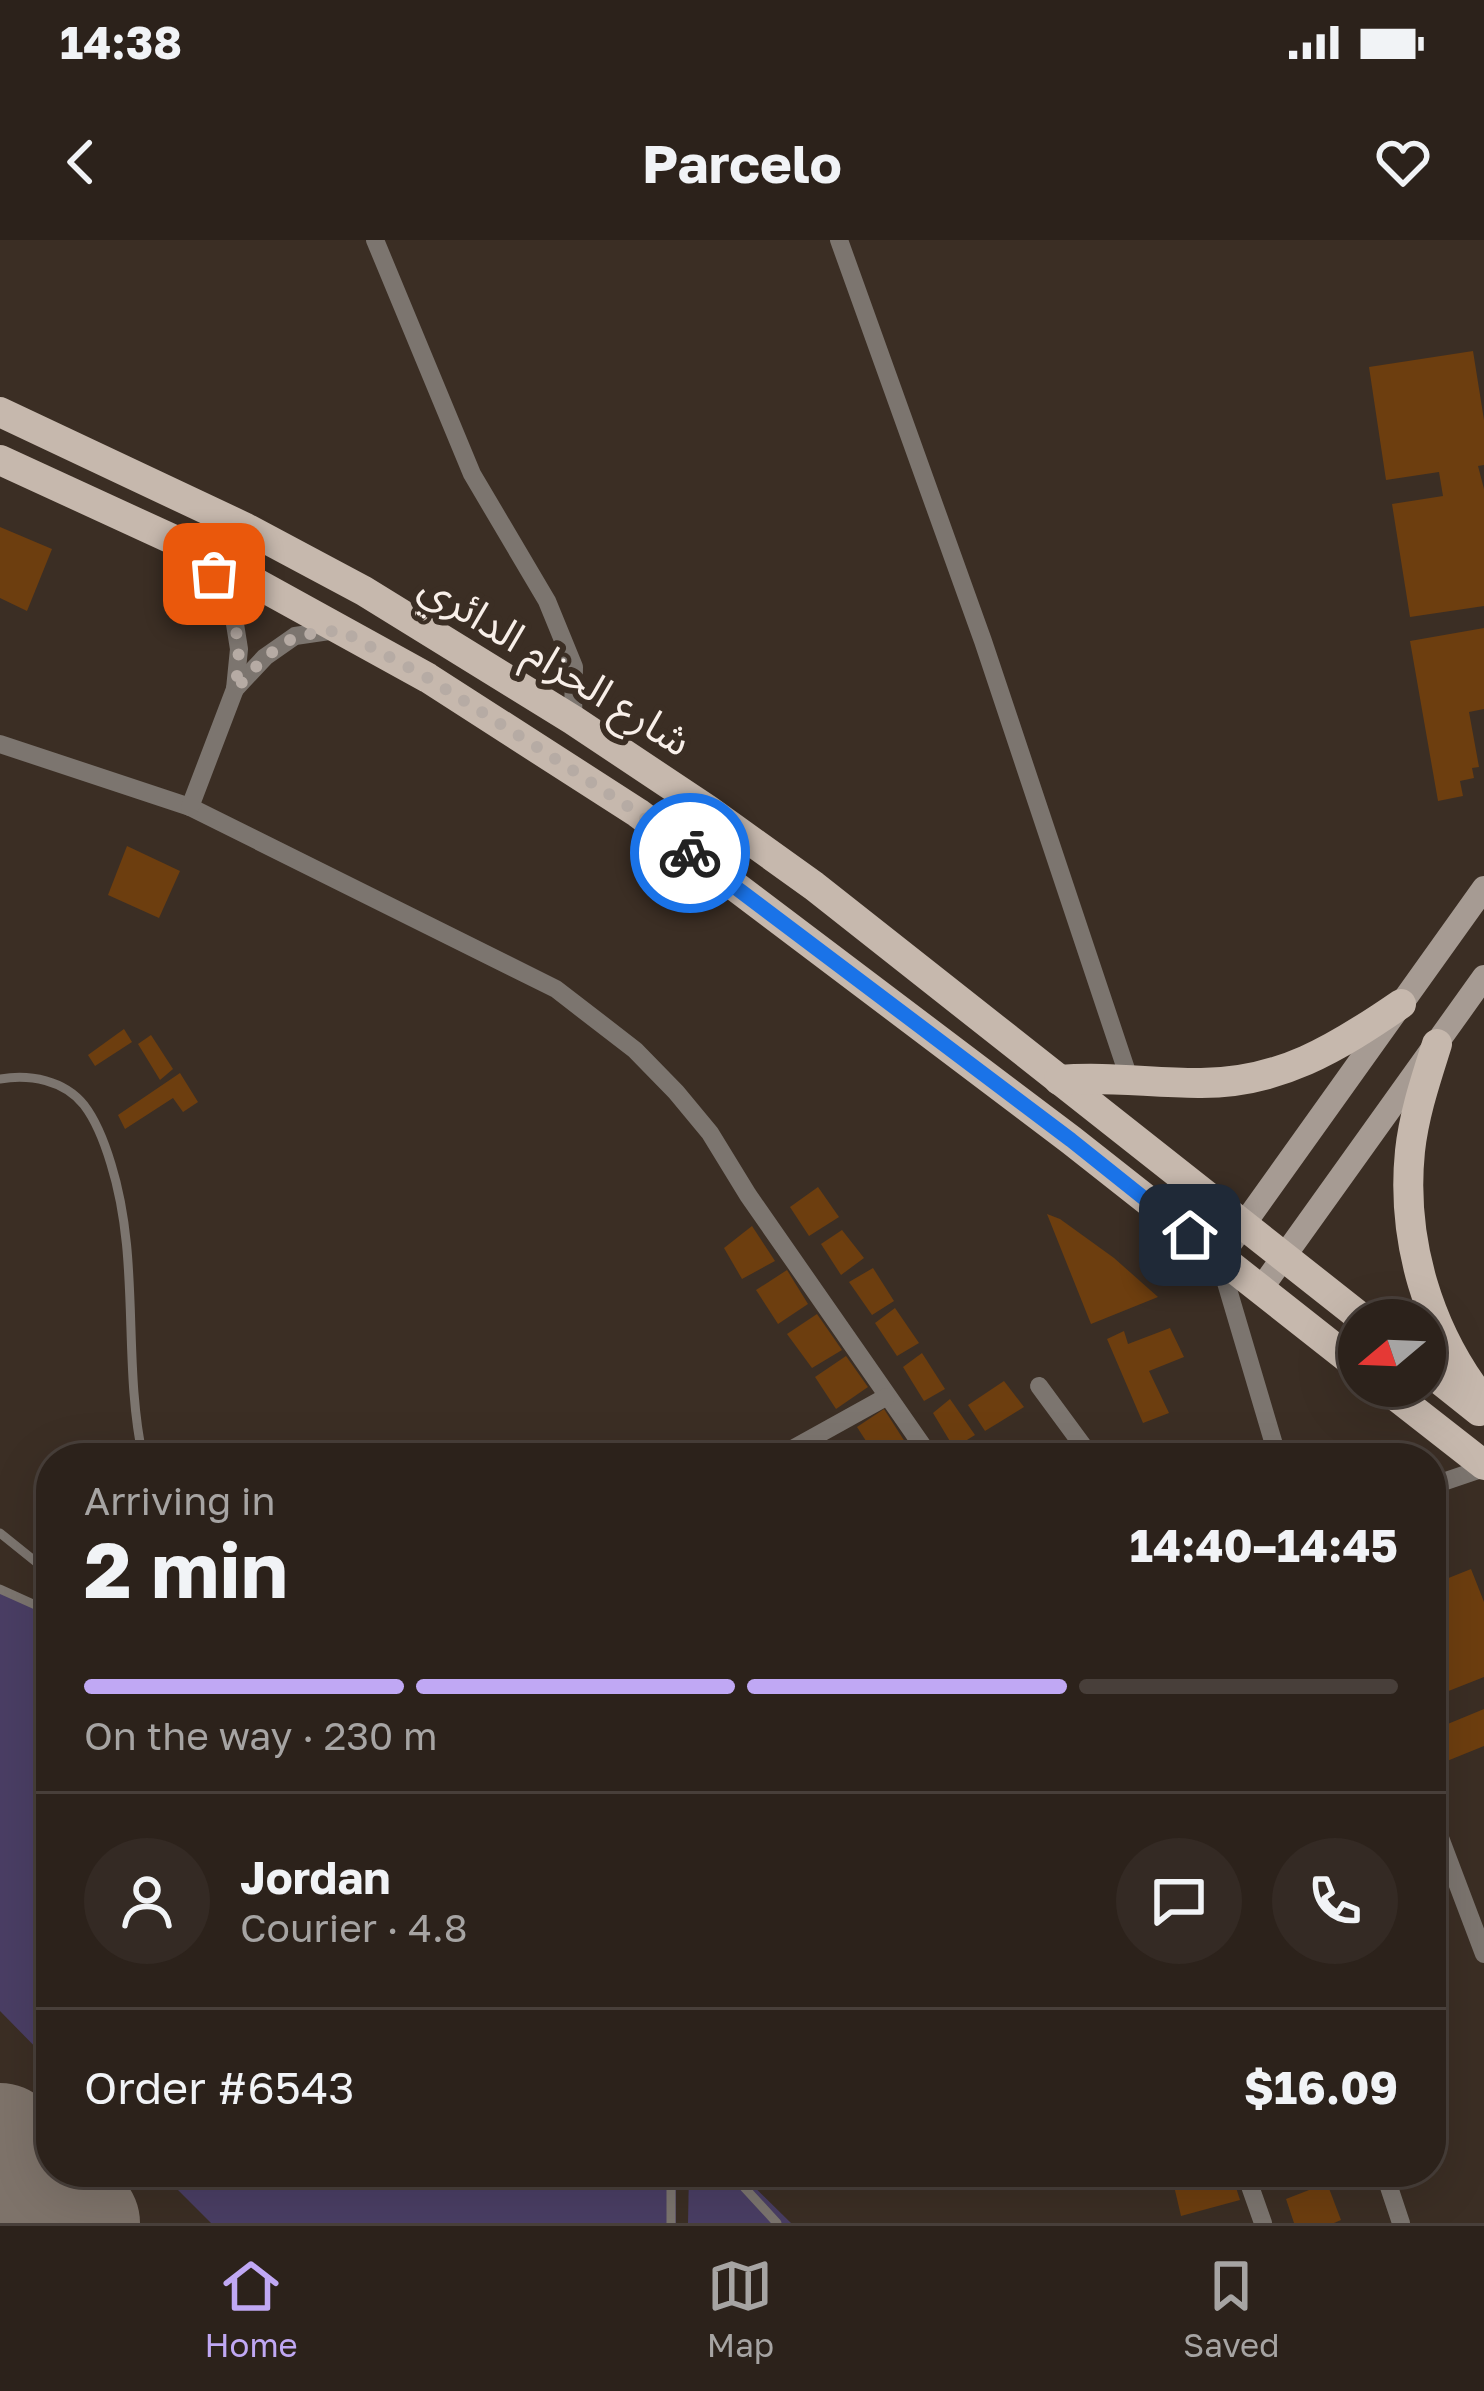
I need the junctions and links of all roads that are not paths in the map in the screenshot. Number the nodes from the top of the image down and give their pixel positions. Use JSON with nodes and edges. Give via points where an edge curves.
{"nodes":[{"id":1,"x":375,"y":240,"type":"edge"},
{"id":2,"x":838,"y":240,"type":"edge"},
{"id":3,"x":0,"y":412,"type":"edge"},
{"id":4,"x":0,"y":460,"type":"edge"},
{"id":5,"x":196,"y":550,"type":"junction"},
{"id":6,"x":340,"y":630,"type":"junction"},
{"id":7,"x":236,"y":689,"type":"junction"},
{"id":8,"x":573,"y":720,"type":"junction"},
{"id":9,"x":0,"y":744,"type":"edge"},
{"id":10,"x":190,"y":807,"type":"junction"},
{"id":11,"x":1484,"y":888,"type":"edge"},
{"id":12,"x":1484,"y":977,"type":"edge"},
{"id":13,"x":1401,"y":1004,"type":"junction"},
{"id":14,"x":1436,"y":1044,"type":"junction"},
{"id":15,"x":1129,"y":1078,"type":"junction"},
{"id":16,"x":0,"y":1079,"type":"edge"},
{"id":17,"x":1060,"y":1080,"type":"junction"},
{"id":18,"x":1244,"y":1224,"type":"junction"},
{"id":19,"x":1284,"y":1257,"type":"junction"},
{"id":20,"x":1219,"y":1258,"type":"junction"},
{"id":21,"x":1260,"y":1290,"type":"junction"},
{"id":22,"x":1338,"y":1300,"type":"edge"},
{"id":23,"x":1338,"y":1351,"type":"edge"},
{"id":24,"x":1446,"y":1384,"type":"edge"},
{"id":25,"x":1039,"y":1386,"type":"dead end"},
{"id":26,"x":886,"y":1397,"type":"junction"},
{"id":27,"x":1484,"y":1402,"type":"edge"},
{"id":28,"x":1410,"y":1407,"type":"edge"},
{"id":29,"x":1484,"y":1414,"type":"edge"},
{"id":30,"x":141,"y":1443,"type":"edge"},
{"id":31,"x":803,"y":1443,"type":"edge"},
{"id":32,"x":920,"y":1443,"type":"edge"},
{"id":33,"x":1081,"y":1443,"type":"edge"},
{"id":34,"x":1274,"y":1443,"type":"edge"},
{"id":35,"x":1484,"y":1466,"type":"edge"},
{"id":36,"x":1446,"y":1480,"type":"edge"},
{"id":37,"x":0,"y":1533,"type":"edge"},
{"id":38,"x":36,"y":1562,"type":"edge"},
{"id":39,"x":0,"y":1588,"type":"edge"},
{"id":40,"x":36,"y":1605,"type":"edge"},
{"id":41,"x":1446,"y":1858,"type":"edge"},
{"id":42,"x":1484,"y":1954,"type":"edge"},
{"id":43,"x":671,"y":2187,"type":"edge"},
{"id":44,"x":744,"y":2187,"type":"edge"},
{"id":45,"x":1250,"y":2187,"type":"edge"},
{"id":46,"x":1389,"y":2187,"type":"edge"},
{"id":47,"x":671,"y":2223,"type":"edge"},
{"id":48,"x":777,"y":2223,"type":"edge"},
{"id":49,"x":1263,"y":2223,"type":"edge"},
{"id":50,"x":1401,"y":2223,"type":"edge"}],
"edges":[{"from":1,"to":8,"type":"street","via":[[472,474],[547,601],[574,667]]},
{"from":2,"to":15,"type":"street"},
{"from":3,"to":8,"type":"main road","name":"شارع الحزام الدائري","via":[[364,591]]},
{"from":4,"to":5,"type":"main road","name":"شارع الحزام الدائري"},
{"from":5,"to":6,"type":"main road","name":"شارع الحزام الدائري"},
{"from":5,"to":7,"type":"street","via":[[231,599]]},
{"from":6,"to":7,"type":"street","via":[[296,636]]},
{"from":6,"to":20,"type":"main road","name":"شارع الحزام الدائري","via":[[638,813]]},
{"from":7,"to":10,"type":"street"},
{"from":8,"to":17,"type":"main road","name":"شارع الحزام الدائري","via":[[814,886]]},
{"from":9,"to":10,"type":"street"},
{"from":10,"to":26,"type":"street","via":[[556,988],[635,1050],[710,1133]]},
{"from":11,"to":13,"type":"street"},
{"from":12,"to":14,"type":"street"},
{"from":13,"to":15,"type":"main road","via":[[1343,1044],[1276,1073],[1203,1084]]},
{"from":13,"to":18,"type":"street"},
{"from":14,"to":19,"type":"street"},
{"from":14,"to":27,"type":"main road","via":[[1410,1148],[1412,1240],[1445,1340]]},
{"from":15,"to":17,"type":"main road"},
{"from":16,"to":30,"type":"lane","via":[[61,1086],[82,1102],[106,1150],[132,1301]]},
{"from":17,"to":18,"type":"main road","name":"شارع الحزام الدائري"},
{"from":18,"to":19,"type":"main road","name":"شارع الحزام الدائري"},
{"from":18,"to":20,"type":"street"},
{"from":19,"to":21,"type":"street"},
{"from":19,"to":22,"type":"main road","name":"شارع الحزام الدائري"},
{"from":20,"to":21,"type":"main road","name":"شارع الحزام الدائري"},
{"from":20,"to":34,"type":"street"},
{"from":21,"to":23,"type":"main road","name":"شارع الحزام الدائري"},
{"from":24,"to":29,"type":"main road"},
{"from":25,"to":33,"type":"street"},
{"from":26,"to":31,"type":"street"},
{"from":26,"to":32,"type":"street"},
{"from":28,"to":35,"type":"main road"},
{"from":35,"to":36,"type":"street"},
{"from":37,"to":38,"type":"lane"},
{"from":39,"to":40,"type":"lane"},
{"from":41,"to":42,"type":"street"},
{"from":43,"to":47,"type":"lane"},
{"from":44,"to":48,"type":"lane"},
{"from":45,"to":49,"type":"street"},
{"from":46,"to":50,"type":"street"}]}
